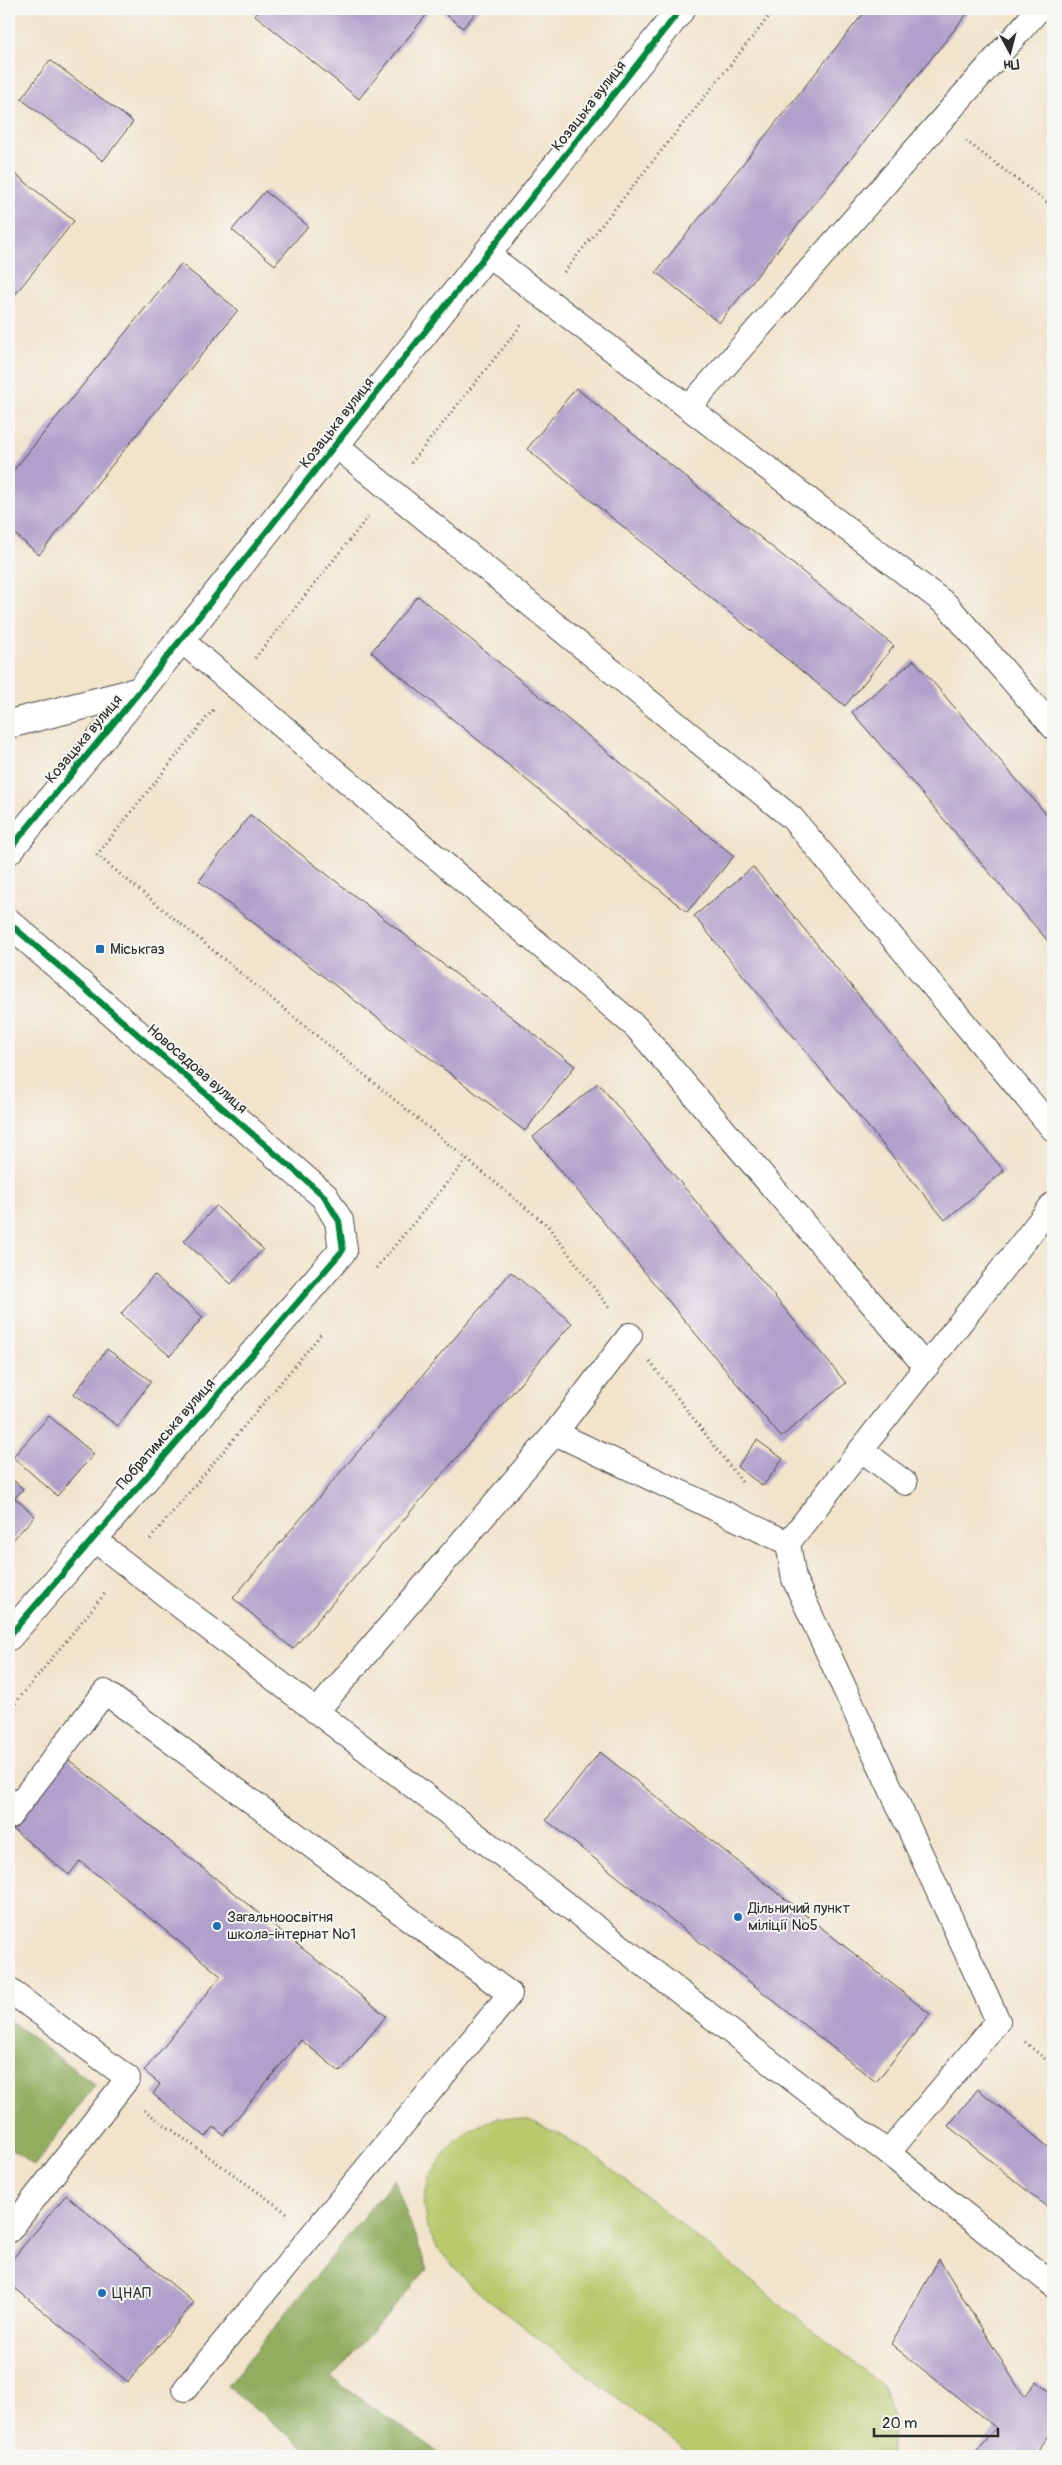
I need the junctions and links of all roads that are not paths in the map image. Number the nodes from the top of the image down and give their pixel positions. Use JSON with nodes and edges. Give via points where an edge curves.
{"nodes":[{"id":1,"x":681,"y":9,"type":"edge"},
{"id":2,"x":1039,"y":9,"type":"edge"},
{"id":3,"x":487,"y":254,"type":"junction"},
{"id":4,"x":689,"y":408,"type":"junction"},
{"id":5,"x":335,"y":445,"type":"junction"},
{"id":6,"x":181,"y":640,"type":"junction"},
{"id":7,"x":140,"y":691,"type":"junction"},
{"id":8,"x":9,"y":724,"type":"edge"},
{"id":9,"x":1053,"y":727,"type":"edge"},
{"id":10,"x":9,"y":850,"type":"edge"},
{"id":11,"x":9,"y":923,"type":"edge"},
{"id":12,"x":1053,"y":1129,"type":"edge"},
{"id":13,"x":1053,"y":1204,"type":"edge"},
{"id":14,"x":343,"y":1250,"type":"joint"},
{"id":15,"x":630,"y":1335,"type":"road end"},
{"id":16,"x":926,"y":1367,"type":"junction"},
{"id":17,"x":555,"y":1433,"type":"junction"},
{"id":18,"x":862,"y":1450,"type":"junction"},
{"id":19,"x":905,"y":1482,"type":"dead end"},
{"id":20,"x":92,"y":1538,"type":"junction"},
{"id":21,"x":788,"y":1543,"type":"junction"},
{"id":22,"x":9,"y":1636,"type":"edge"},
{"id":23,"x":316,"y":1712,"type":"junction"},
{"id":24,"x":9,"y":1817,"type":"edge"},
{"id":25,"x":9,"y":1990,"type":"edge"},
{"id":26,"x":888,"y":2153,"type":"junction"},
{"id":27,"x":9,"y":2231,"type":"edge"},
{"id":28,"x":1053,"y":2284,"type":"edge"},
{"id":29,"x":186,"y":2388,"type":"dead end"}],
"edges":[{"from":1,"to":3,"type":"street","name":"Козацька вулиця"},
{"from":2,"to":4,"type":"lane"},
{"from":3,"to":4,"type":"lane"},
{"from":3,"to":5,"type":"street","name":"Козацька вулиця"},
{"from":4,"to":9,"type":"lane","via":[[947,605]]},
{"from":5,"to":6,"type":"street","name":"Козацька вулиця"},
{"from":5,"to":12,"type":"lane","via":[[792,818]]},
{"from":6,"to":7,"type":"street","name":"Козацька вулиця"},
{"from":6,"to":16,"type":"lane","via":[[636,1027]]},
{"from":7,"to":8,"type":"street","name":"Козацька вулиця"},
{"from":7,"to":10,"type":"street","name":"Козацька вулиця"},
{"from":11,"to":14,"type":"street","name":"Новосадова вулиця","via":[[324,1196],[340,1221]]},
{"from":13,"to":16,"type":"lane"},
{"from":14,"to":20,"type":"street","name":"Побратимська вулиця"},
{"from":15,"to":17,"type":"lane"},
{"from":16,"to":18,"type":"lane"},
{"from":17,"to":21,"type":"lane"},
{"from":17,"to":23,"type":"lane"},
{"from":18,"to":19,"type":"lane"},
{"from":18,"to":21,"type":"lane"},
{"from":20,"to":22,"type":"street","name":"Побратимська вулиця"},
{"from":20,"to":23,"type":"lane"},
{"from":21,"to":26,"type":"lane","via":[[794,1580],[998,2021]]},
{"from":23,"to":26,"type":"lane"},
{"from":24,"to":29,"type":"lane","via":[[105,1692],[510,1994]]},
{"from":25,"to":27,"type":"lane","via":[[128,2078]]},
{"from":26,"to":28,"type":"lane"}]}
